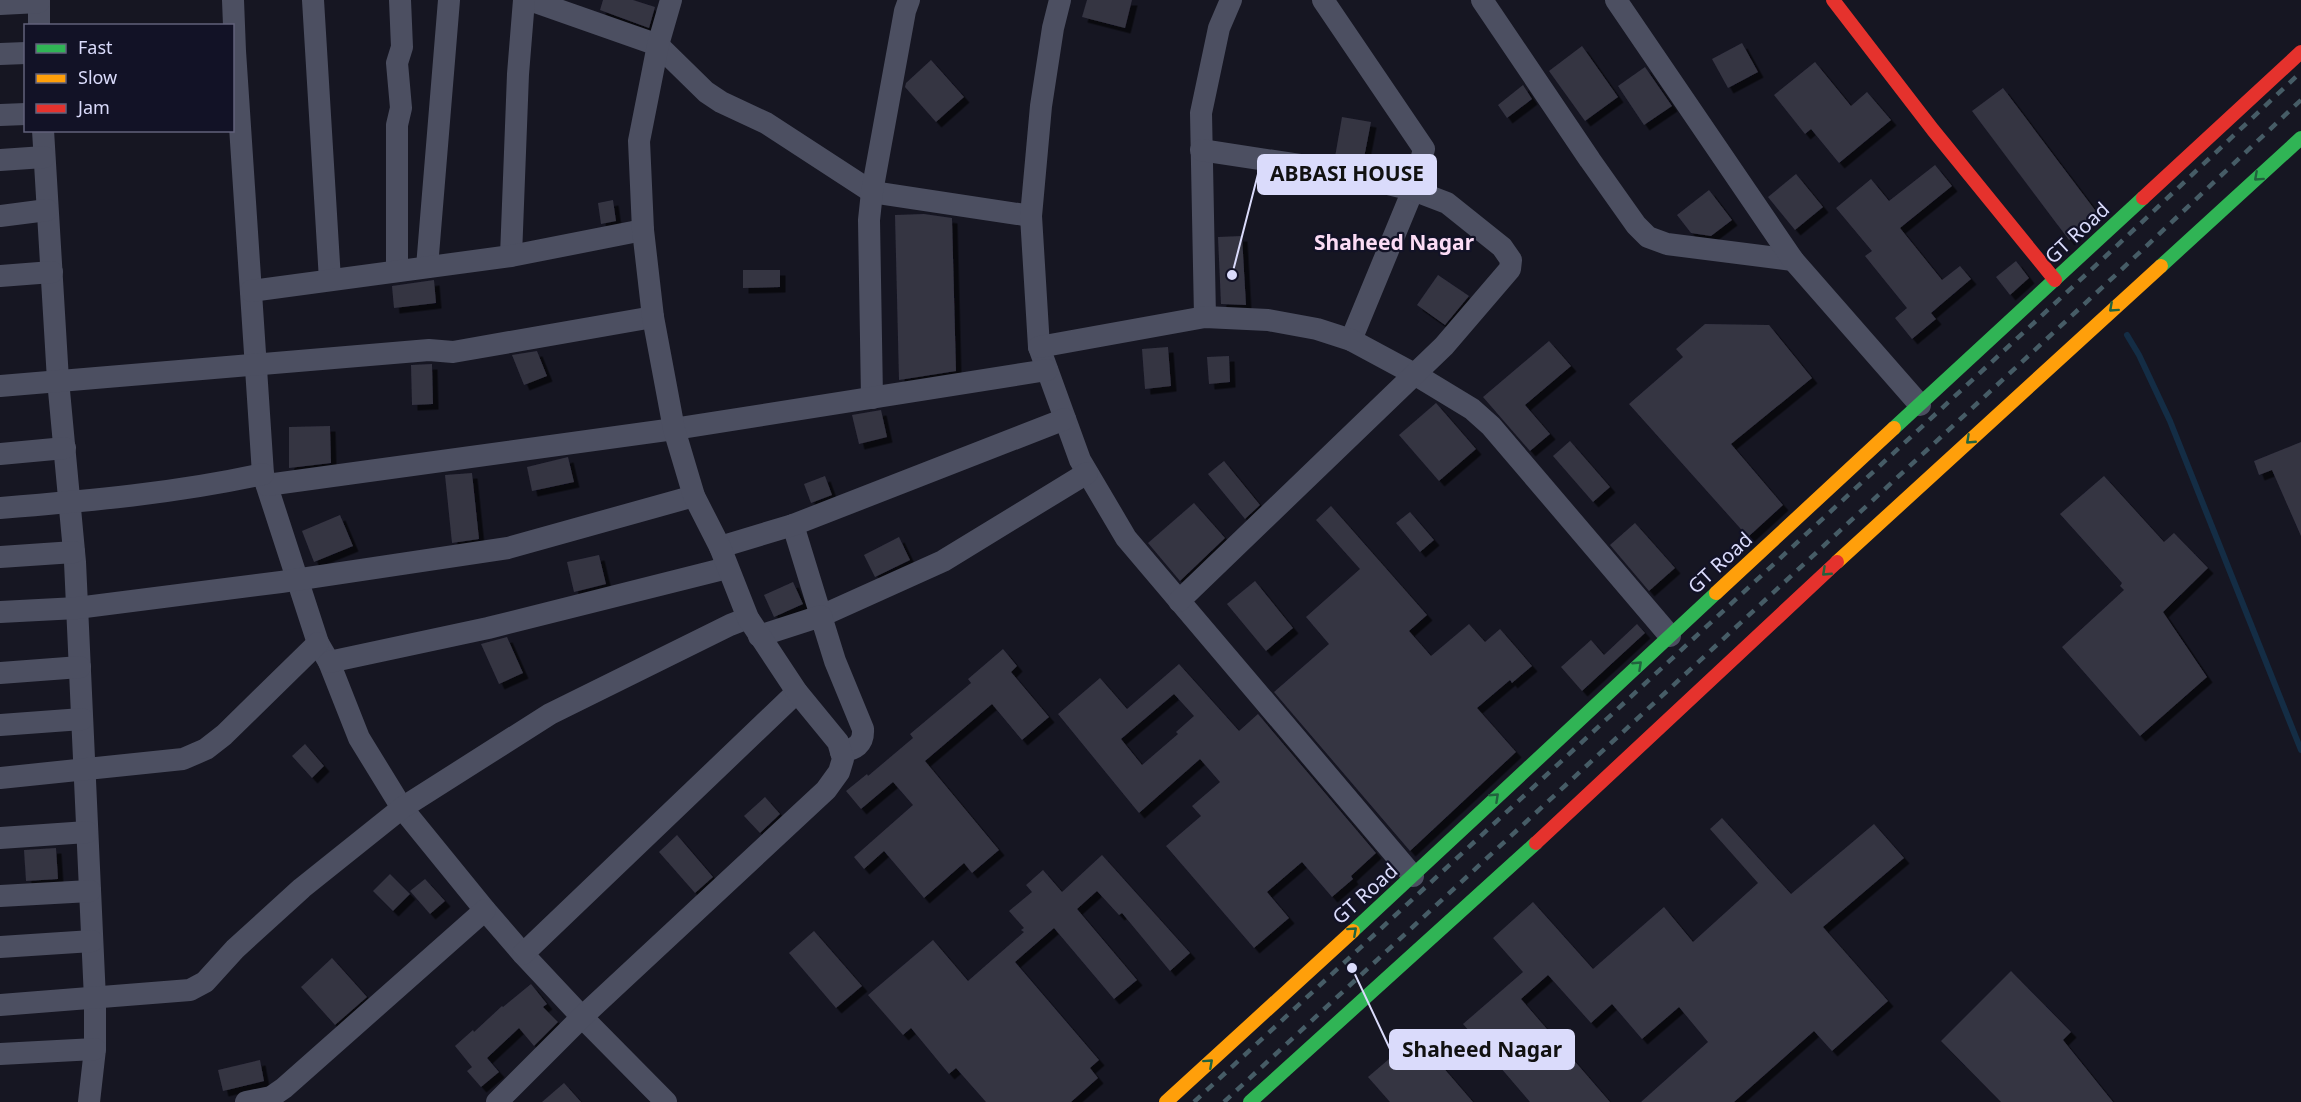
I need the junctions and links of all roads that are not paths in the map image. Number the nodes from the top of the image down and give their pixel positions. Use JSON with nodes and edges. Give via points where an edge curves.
{"nodes":[{"id":1,"x":233,"y":0,"type":"edge"},
{"id":2,"x":314,"y":0,"type":"edge"},
{"id":3,"x":400,"y":0,"type":"edge"},
{"id":4,"x":449,"y":0,"type":"edge"},
{"id":5,"x":524,"y":0,"type":"edge"},
{"id":6,"x":530,"y":0,"type":"edge"},
{"id":7,"x":671,"y":0,"type":"edge"},
{"id":8,"x":909,"y":0,"type":"edge"},
{"id":9,"x":1060,"y":0,"type":"edge"},
{"id":10,"x":1231,"y":0,"type":"edge"},
{"id":11,"x":1323,"y":0,"type":"edge"},
{"id":12,"x":1482,"y":0,"type":"edge"},
{"id":13,"x":1616,"y":0,"type":"edge"},
{"id":14,"x":1833,"y":0,"type":"edge"},
{"id":15,"x":39,"y":1,"type":"edge"},
{"id":16,"x":0,"y":4,"type":"edge"},
{"id":17,"x":39,"y":24,"type":"edge"},
{"id":18,"x":234,"y":24,"type":"edge"},
{"id":19,"x":234,"y":26,"type":"edge"},
{"id":20,"x":658,"y":45,"type":"junction"},
{"id":21,"x":2301,"y":52,"type":"edge"},
{"id":22,"x":24,"y":53,"type":"edge"},
{"id":23,"x":0,"y":54,"type":"edge"},
{"id":24,"x":24,"y":114,"type":"edge"},
{"id":25,"x":0,"y":115,"type":"edge"},
{"id":26,"x":43,"y":132,"type":"edge"},
{"id":27,"x":2301,"y":138,"type":"edge"},
{"id":28,"x":1201,"y":150,"type":"junction"},
{"id":29,"x":44,"y":157,"type":"junction"},
{"id":30,"x":0,"y":160,"type":"edge"},
{"id":31,"x":1413,"y":190,"type":"junction"},
{"id":32,"x":872,"y":192,"type":"junction"},
{"id":33,"x":47,"y":210,"type":"junction"},
{"id":34,"x":0,"y":216,"type":"edge"},
{"id":35,"x":1031,"y":216,"type":"junction"},
{"id":36,"x":643,"y":230,"type":"junction"},
{"id":37,"x":511,"y":256,"type":"junction"},
{"id":38,"x":1792,"y":260,"type":"junction"},
{"id":39,"x":427,"y":267,"type":"junction"},
{"id":40,"x":397,"y":271,"type":"junction"},
{"id":41,"x":52,"y":272,"type":"junction"},
{"id":42,"x":0,"y":276,"type":"edge"},
{"id":43,"x":330,"y":280,"type":"junction"},
{"id":44,"x":2055,"y":280,"type":"junction"},
{"id":45,"x":251,"y":291,"type":"junction"},
{"id":46,"x":653,"y":317,"type":"junction"},
{"id":47,"x":1205,"y":317,"type":"junction"},
{"id":48,"x":1351,"y":340,"type":"junction"},
{"id":49,"x":1039,"y":347,"type":"junction"},
{"id":50,"x":256,"y":364,"type":"junction"},
{"id":51,"x":1047,"y":370,"type":"junction"},
{"id":52,"x":1416,"y":375,"type":"junction"},
{"id":53,"x":58,"y":380,"type":"junction"},
{"id":54,"x":0,"y":386,"type":"edge"},
{"id":55,"x":872,"y":398,"type":"junction"},
{"id":56,"x":1920,"y":405,"type":"junction"},
{"id":57,"x":1065,"y":419,"type":"junction"},
{"id":58,"x":674,"y":429,"type":"junction"},
{"id":59,"x":65,"y":448,"type":"junction"},
{"id":60,"x":0,"y":454,"type":"edge"},
{"id":61,"x":1087,"y":472,"type":"junction"},
{"id":62,"x":265,"y":479,"type":"junction"},
{"id":63,"x":694,"y":496,"type":"junction"},
{"id":64,"x":71,"y":502,"type":"junction"},
{"id":65,"x":0,"y":508,"type":"edge"},
{"id":66,"x":793,"y":525,"type":"junction"},
{"id":67,"x":74,"y":552,"type":"junction"},
{"id":68,"x":0,"y":557,"type":"edge"},
{"id":69,"x":723,"y":557,"type":"junction"},
{"id":70,"x":297,"y":578,"type":"junction"},
{"id":71,"x":1179,"y":602,"type":"junction"},
{"id":72,"x":77,"y":608,"type":"junction"},
{"id":73,"x":0,"y":612,"type":"edge"},
{"id":74,"x":821,"y":616,"type":"junction"},
{"id":75,"x":754,"y":627,"type":"junction"},
{"id":76,"x":1670,"y":636,"type":"junction"},
{"id":77,"x":324,"y":652,"type":"junction"},
{"id":78,"x":80,"y":667,"type":"junction"},
{"id":79,"x":0,"y":673,"type":"edge"},
{"id":80,"x":797,"y":692,"type":"junction"},
{"id":81,"x":82,"y":719,"type":"junction"},
{"id":82,"x":0,"y":725,"type":"edge"},
{"id":83,"x":841,"y":752,"type":"junction"},
{"id":84,"x":84,"y":771,"type":"junction"},
{"id":85,"x":0,"y":778,"type":"edge"},
{"id":86,"x":402,"y":808,"type":"junction"},
{"id":87,"x":87,"y":832,"type":"junction"},
{"id":88,"x":0,"y":838,"type":"edge"},
{"id":89,"x":1413,"y":876,"type":"junction"},
{"id":90,"x":90,"y":891,"type":"junction"},
{"id":91,"x":0,"y":896,"type":"edge"},
{"id":92,"x":485,"y":910,"type":"junction"},
{"id":93,"x":92,"y":941,"type":"junction"},
{"id":94,"x":0,"y":947,"type":"edge"},
{"id":95,"x":523,"y":954,"type":"junction"},
{"id":96,"x":95,"y":999,"type":"junction"},
{"id":97,"x":0,"y":1005,"type":"edge"},
{"id":98,"x":582,"y":1017,"type":"junction"},
{"id":99,"x":95,"y":1049,"type":"junction"},
{"id":100,"x":0,"y":1054,"type":"edge"},
{"id":101,"x":89,"y":1102,"type":"edge"},
{"id":102,"x":246,"y":1102,"type":"edge"},
{"id":103,"x":497,"y":1102,"type":"edge"},
{"id":104,"x":666,"y":1102,"type":"edge"},
{"id":105,"x":1166,"y":1102,"type":"edge"},
{"id":106,"x":1250,"y":1102,"type":"edge"}],
"edges":[{"from":1,"to":18,"type":"street"},
{"from":2,"to":43,"type":"street"},
{"from":3,"to":40,"type":"street"},
{"from":4,"to":39,"type":"street"},
{"from":5,"to":37,"type":"street"},
{"from":6,"to":20,"type":"street"},
{"from":7,"to":20,"type":"street"},
{"from":8,"to":32,"type":"street"},
{"from":9,"to":35,"type":"street","via":[[1041,106]]},
{"from":10,"to":28,"type":"street","via":[[1219,28],[1201,113]]},
{"from":11,"to":31,"type":"street","via":[[1424,149]]},
{"from":12,"to":38,"type":"street","via":[[1590,160],[1648,237],[1667,244]]},
{"from":13,"to":38,"type":"street"},
{"from":14,"to":44,"type":"main road"},
{"from":15,"to":16,"type":"street"},
{"from":15,"to":17,"type":"street"},
{"from":19,"to":45,"type":"street"},
{"from":20,"to":32,"type":"street","via":[[706,92],[766,123]]},
{"from":20,"to":36,"type":"street","via":[[639,141]]},
{"from":21,"to":44,"type":"main road","name":"GT Road"},
{"from":22,"to":23,"type":"street"},
{"from":24,"to":25,"type":"street"},
{"from":26,"to":29,"type":"street"},
{"from":27,"to":106,"type":"main road","one_way":true},
{"from":28,"to":31,"type":"street","via":[[1326,169]]},
{"from":28,"to":47,"type":"street"},
{"from":29,"to":30,"type":"street"},
{"from":29,"to":33,"type":"street"},
{"from":31,"to":48,"type":"street"},
{"from":31,"to":52,"type":"street","via":[[1447,203],[1502,247],[1511,260],[1510,269]]},
{"from":32,"to":35,"type":"street"},
{"from":32,"to":55,"type":"street"},
{"from":33,"to":34,"type":"street"},
{"from":33,"to":41,"type":"street"},
{"from":35,"to":49,"type":"street"},
{"from":36,"to":37,"type":"street"},
{"from":36,"to":46,"type":"street"},
{"from":37,"to":39,"type":"street"},
{"from":38,"to":56,"type":"street"},
{"from":39,"to":40,"type":"street"},
{"from":40,"to":43,"type":"street"},
{"from":41,"to":42,"type":"street"},
{"from":41,"to":53,"type":"street"},
{"from":43,"to":45,"type":"street"},
{"from":44,"to":56,"type":"main road","name":"GT Road"},
{"from":45,"to":50,"type":"street"},
{"from":46,"to":50,"type":"street","via":[[453,352],[429,350]]},
{"from":46,"to":58,"type":"street"},
{"from":47,"to":48,"type":"street","via":[[1268,320]]},
{"from":47,"to":49,"type":"street"},
{"from":48,"to":52,"type":"street"},
{"from":49,"to":51,"type":"street"},
{"from":50,"to":53,"type":"street"},
{"from":50,"to":62,"type":"street"},
{"from":51,"to":55,"type":"street"},
{"from":51,"to":57,"type":"street"},
{"from":52,"to":71,"type":"street"},
{"from":52,"to":76,"type":"street","via":[[1472,409],[1491,426]]},
{"from":53,"to":54,"type":"street"},
{"from":53,"to":59,"type":"street"},
{"from":55,"to":58,"type":"street"},
{"from":56,"to":76,"type":"main road","name":"GT Road"},
{"from":57,"to":61,"type":"street"},
{"from":57,"to":66,"type":"street"},
{"from":58,"to":62,"type":"street"},
{"from":58,"to":63,"type":"street"},
{"from":59,"to":60,"type":"street"},
{"from":59,"to":64,"type":"street"},
{"from":61,"to":71,"type":"street","via":[[1126,538]]},
{"from":61,"to":74,"type":"street","via":[[943,561]]},
{"from":62,"to":64,"type":"street"},
{"from":62,"to":70,"type":"street"},
{"from":63,"to":69,"type":"street"},
{"from":63,"to":70,"type":"street","via":[[508,549]]},
{"from":64,"to":65,"type":"street"},
{"from":64,"to":67,"type":"street"},
{"from":66,"to":69,"type":"street"},
{"from":66,"to":74,"type":"street"},
{"from":67,"to":68,"type":"street"},
{"from":67,"to":72,"type":"street"},
{"from":69,"to":75,"type":"street"},
{"from":69,"to":77,"type":"street","via":[[488,628]]},
{"from":70,"to":72,"type":"street"},
{"from":70,"to":77,"type":"street"},
{"from":71,"to":89,"type":"street"},
{"from":72,"to":73,"type":"street"},
{"from":72,"to":78,"type":"street"},
{"from":74,"to":75,"type":"street"},
{"from":74,"to":83,"type":"street","via":[[863,729],[860,744]]},
{"from":75,"to":80,"type":"street"},
{"from":75,"to":86,"type":"street","via":[[730,625],[550,714]]},
{"from":89,"to":76,"type":"main road","name":"GT Road","one_way":true},
{"from":77,"to":84,"type":"street","via":[[206,749],[183,759]]},
{"from":77,"to":86,"type":"street","via":[[360,738]]},
{"from":78,"to":79,"type":"street"},
{"from":78,"to":81,"type":"street"},
{"from":80,"to":83,"type":"street","via":[[838,742]]},
{"from":80,"to":95,"type":"street"},
{"from":81,"to":82,"type":"street"},
{"from":81,"to":84,"type":"street"},
{"from":83,"to":98,"type":"street","via":[[839,772],[826,790]]},
{"from":84,"to":85,"type":"street"},
{"from":84,"to":87,"type":"street"},
{"from":86,"to":92,"type":"street"},
{"from":86,"to":96,"type":"street","via":[[302,888],[205,982],[190,990]]},
{"from":87,"to":88,"type":"street"},
{"from":87,"to":90,"type":"street"},
{"from":105,"to":89,"type":"main road","name":"GT Road","one_way":true},
{"from":90,"to":91,"type":"street"},
{"from":90,"to":93,"type":"street"},
{"from":92,"to":95,"type":"street"},
{"from":92,"to":102,"type":"street","via":[[284,1088],[271,1096]]},
{"from":93,"to":94,"type":"street"},
{"from":93,"to":96,"type":"street"},
{"from":95,"to":98,"type":"street"},
{"from":96,"to":97,"type":"street"},
{"from":96,"to":99,"type":"street"},
{"from":98,"to":103,"type":"street"},
{"from":98,"to":104,"type":"street"},
{"from":99,"to":100,"type":"street"},
{"from":99,"to":101,"type":"street"}]}
